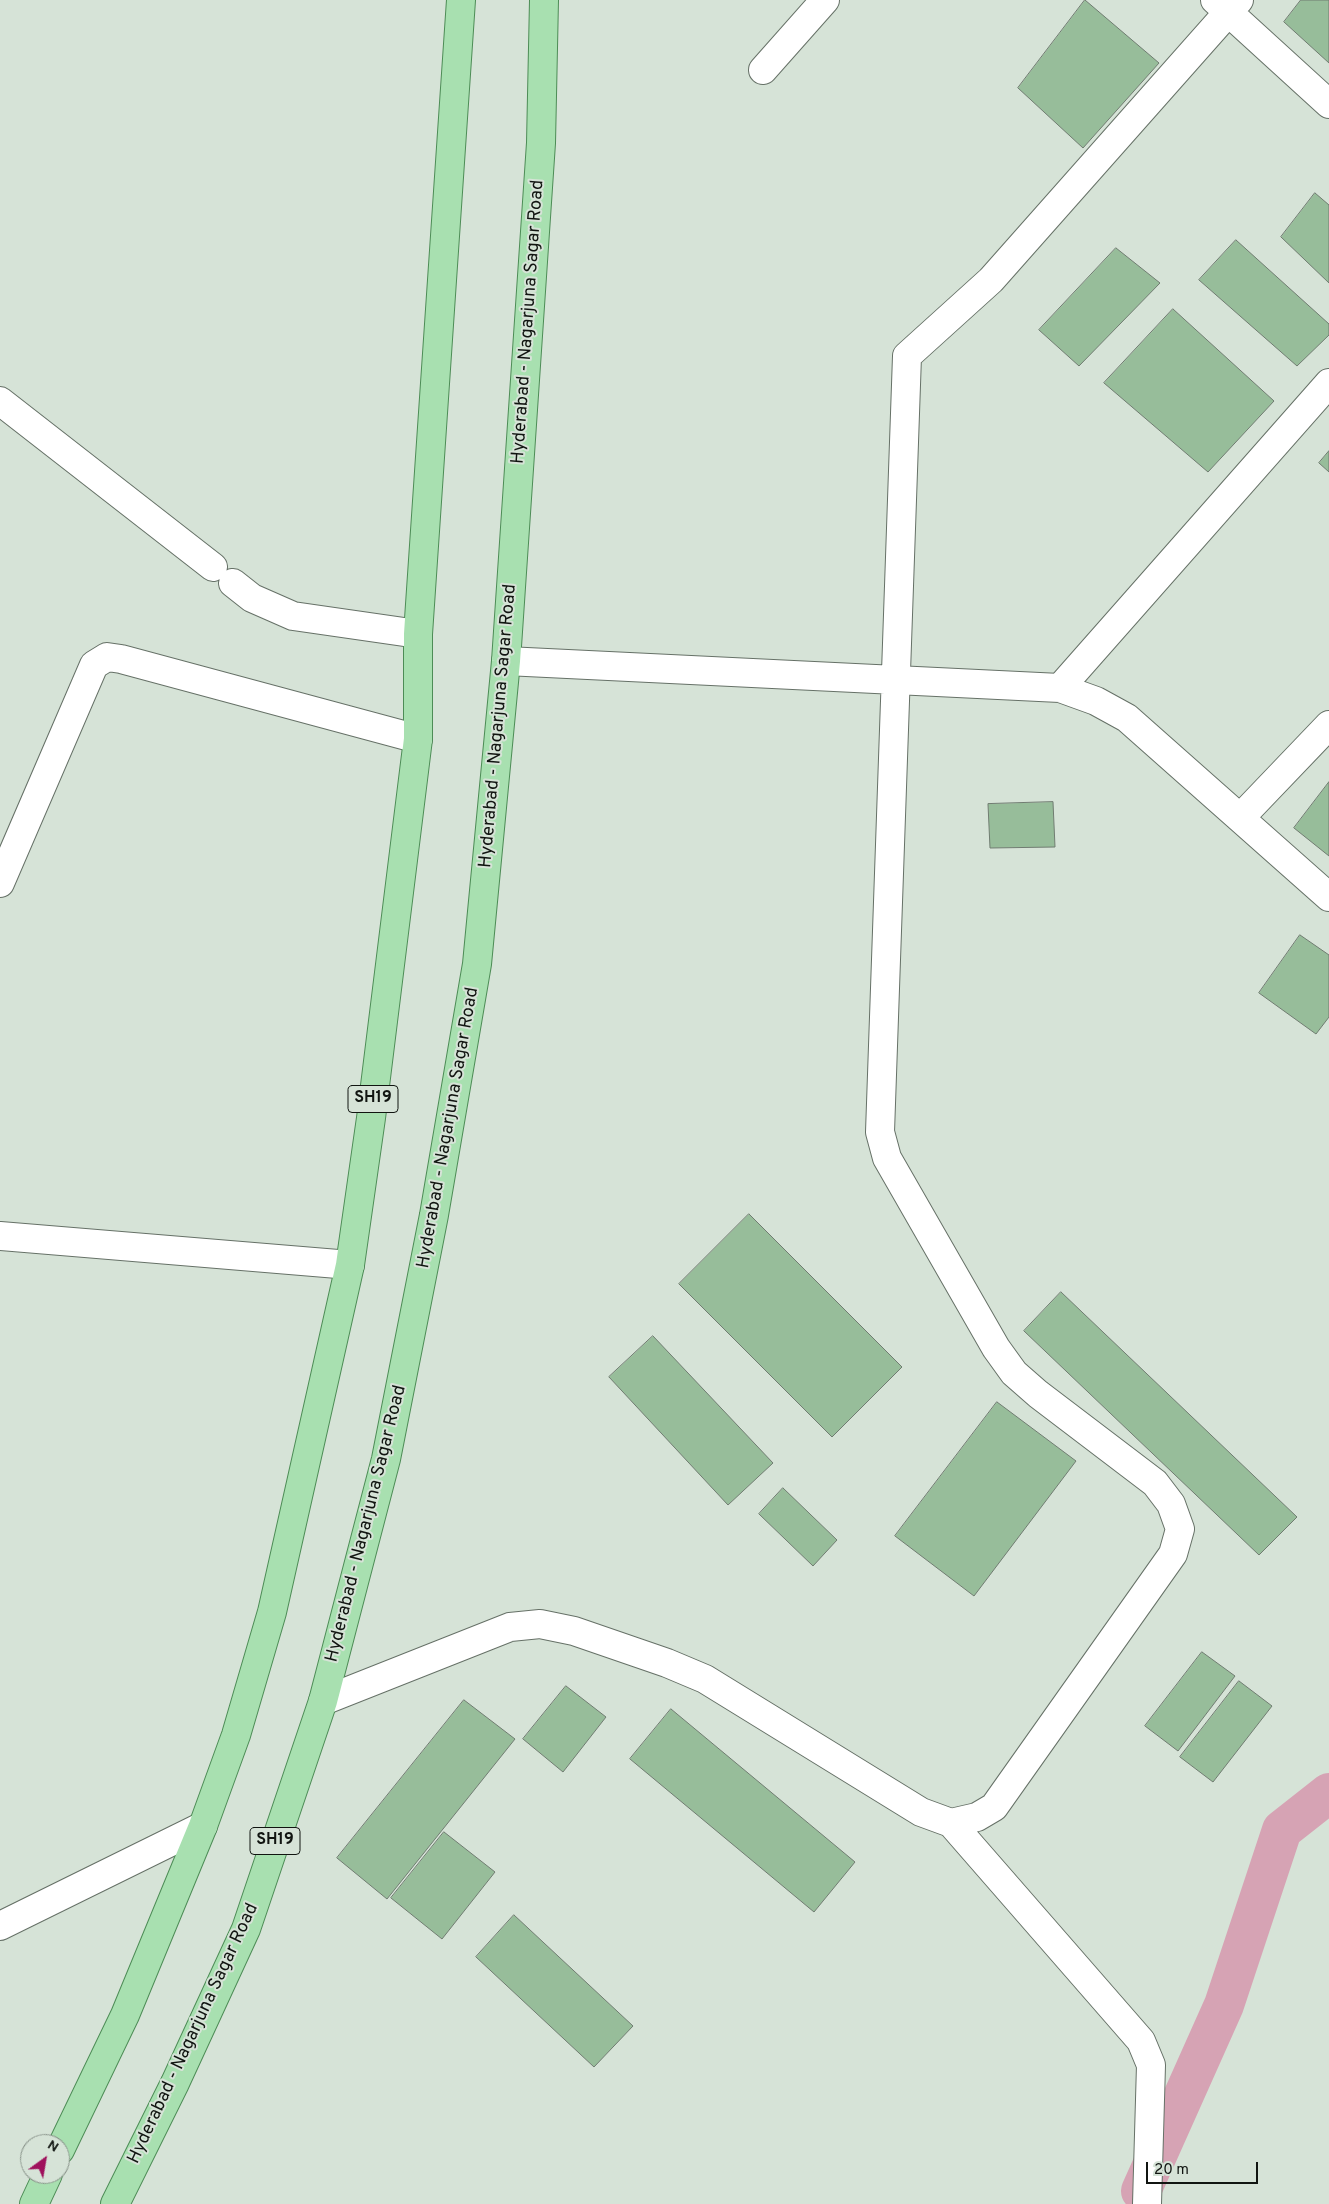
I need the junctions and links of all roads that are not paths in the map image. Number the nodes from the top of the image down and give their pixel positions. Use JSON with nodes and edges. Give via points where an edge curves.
{"nodes":[{"id":1,"x":461,"y":0,"type":"edge"},
{"id":2,"x":544,"y":0,"type":"edge"},
{"id":3,"x":824,"y":0,"type":"edge"},
{"id":4,"x":1228,"y":4,"type":"edge"},
{"id":5,"x":763,"y":70,"type":"dead end"},
{"id":6,"x":1329,"y":104,"type":"edge"},
{"id":7,"x":1329,"y":383,"type":"edge"},
{"id":8,"x":0,"y":400,"type":"edge"},
{"id":9,"x":418,"y":634,"type":"junction"},
{"id":10,"x":506,"y":661,"type":"junction"},
{"id":11,"x":896,"y":681,"type":"junction"},
{"id":12,"x":1060,"y":688,"type":"junction"},
{"id":13,"x":1329,"y":725,"type":"edge"},
{"id":14,"x":418,"y":739,"type":"junction"},
{"id":15,"x":1241,"y":817,"type":"junction"},
{"id":16,"x":0,"y":883,"type":"edge"},
{"id":17,"x":1329,"y":897,"type":"edge"},
{"id":18,"x":0,"y":1236,"type":"edge"},
{"id":19,"x":350,"y":1265,"type":"junction"},
{"id":20,"x":323,"y":1701,"type":"junction"},
{"id":21,"x":951,"y":1823,"type":"junction"},
{"id":22,"x":203,"y":1826,"type":"junction"},
{"id":23,"x":0,"y":1926,"type":"edge"},
{"id":24,"x":68,"y":2134,"type":"edge"},
{"id":25,"x":43,"y":2184,"type":"edge"},
{"id":26,"x":34,"y":2204,"type":"edge"},
{"id":27,"x":115,"y":2204,"type":"edge"},
{"id":28,"x":1147,"y":2204,"type":"edge"}],
"edges":[{"from":1,"to":9,"type":"main road","number":"SH19"},
{"from":2,"to":10,"type":"main road","name":"Hyderabad - Nagarjuna Sagar Road","number":"SH19","via":[[541,142]]},
{"from":3,"to":5,"type":"street"},
{"from":4,"to":6,"type":"street"},
{"from":4,"to":11,"type":"street","via":[[991,280],[908,356]]},
{"from":7,"to":12,"type":"street"},
{"from":8,"to":9,"type":"street","via":[[252,598],[293,616]]},
{"from":9,"to":14,"type":"main road","number":"SH19"},
{"from":10,"to":11,"type":"street"},
{"from":10,"to":20,"type":"main road","name":"Hyderabad - Nagarjuna Sagar Road","number":"SH19","via":[[477,964],[452,1119],[386,1459]]},
{"from":11,"to":12,"type":"street"},
{"from":11,"to":21,"type":"street","via":[[880,1132],[887,1158],[996,1348],[1014,1373],[1155,1483],[1171,1504],[1180,1529],[1173,1554],[994,1807],[976,1817]]},
{"from":12,"to":15,"type":"street","via":[[1096,701],[1127,718]]},
{"from":13,"to":15,"type":"street"},
{"from":14,"to":16,"type":"street","via":[[139,663],[107,658],[94,665]]},
{"from":14,"to":19,"type":"main road","number":"SH19"},
{"from":15,"to":17,"type":"street"},
{"from":18,"to":19,"type":"street"},
{"from":19,"to":22,"type":"main road","number":"SH19","via":[[272,1612],[236,1735]]},
{"from":20,"to":21,"type":"street","via":[[510,1627],[540,1624],[574,1631],[705,1679],[921,1812]]},
{"from":20,"to":27,"type":"main road","name":"Hyderabad - Nagarjuna Sagar Road","number":"SH19","via":[[246,1928]]},
{"from":21,"to":28,"type":"street","via":[[1141,2041],[1151,2065]]},
{"from":22,"to":23,"type":"street"},
{"from":22,"to":24,"type":"main road","number":"SH19","via":[[125,2015]]},
{"from":25,"to":26,"type":"main road"}]}
